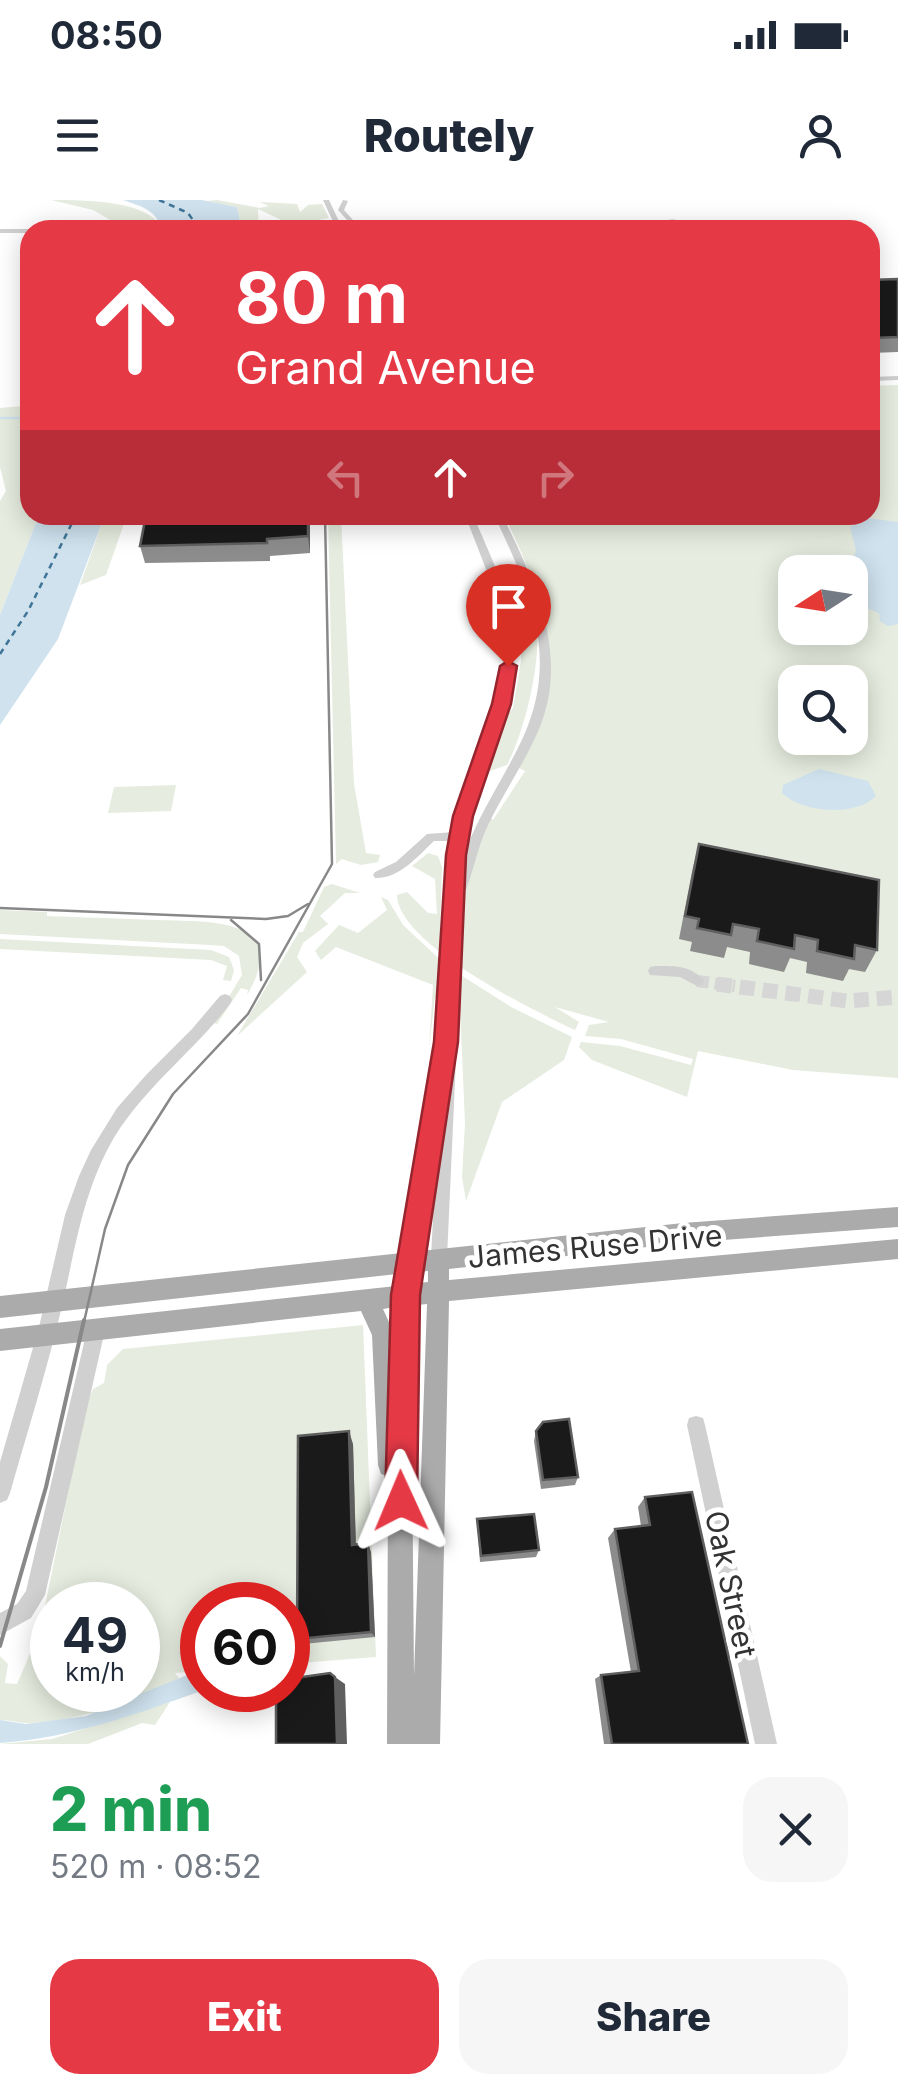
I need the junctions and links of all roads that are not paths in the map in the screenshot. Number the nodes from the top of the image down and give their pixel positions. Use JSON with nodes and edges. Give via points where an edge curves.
{"nodes":[{"id":1,"x":345,"y":200,"type":"edge"},
{"id":2,"x":326,"y":201,"type":"edge"},
{"id":3,"x":350,"y":216,"type":"junction"},
{"id":4,"x":334,"y":217,"type":"junction"},
{"id":5,"x":335,"y":220,"type":"edge"},
{"id":6,"x":353,"y":220,"type":"edge"},
{"id":7,"x":472,"y":525,"type":"edge"},
{"id":8,"x":503,"y":525,"type":"edge"},
{"id":9,"x":521,"y":560,"type":"junction"},
{"id":10,"x":490,"y":564,"type":"junction"},
{"id":11,"x":506,"y":777,"type":"junction"},
{"id":12,"x":465,"y":812,"type":"junction"},
{"id":13,"x":462,"y":843,"type":"junction"},
{"id":14,"x":379,"y":875,"type":"dead end"},
{"id":15,"x":655,"y":971,"type":"dead end"},
{"id":16,"x":697,"y":981,"type":"tunnel mouth"},
{"id":17,"x":225,"y":1000,"type":"dead end"},
{"id":18,"x":447,"y":1028,"type":"junction"},
{"id":19,"x":898,"y":1217,"type":"edge"},
{"id":20,"x":898,"y":1249,"type":"edge"},
{"id":21,"x":439,"y":1258,"type":"junction"},
{"id":22,"x":408,"y":1261,"type":"junction"},
{"id":23,"x":440,"y":1292,"type":"junction"},
{"id":24,"x":406,"y":1295,"type":"junction"},
{"id":25,"x":367,"y":1299,"type":"junction"},
{"id":26,"x":54,"y":1301,"type":"junction"},
{"id":27,"x":0,"y":1307,"type":"edge"},
{"id":28,"x":96,"y":1330,"type":"junction"},
{"id":29,"x":46,"y":1336,"type":"junction"},
{"id":30,"x":0,"y":1340,"type":"edge"},
{"id":31,"x":696,"y":1425,"type":"dead end"},
{"id":32,"x":0,"y":1493,"type":"edge"},
{"id":33,"x":401,"y":1501,"type":"junction"},
{"id":34,"x":0,"y":1625,"type":"edge"},
{"id":35,"x":401,"y":1744,"type":"edge"},
{"id":36,"x":426,"y":1744,"type":"edge"},
{"id":37,"x":766,"y":1744,"type":"edge"}],
"edges":[{"from":1,"to":2,"type":"street"},
{"from":1,"to":3,"type":"street","via":[[341,210]]},
{"from":2,"to":4,"type":"street"},
{"from":3,"to":4,"type":"street"},
{"from":3,"to":6,"type":"street"},
{"from":4,"to":5,"type":"street"},
{"from":7,"to":10,"type":"street"},
{"from":8,"to":9,"type":"street"},
{"from":9,"to":10,"type":"street"},
{"from":9,"to":11,"type":"street","via":[[542,623],[544,687],[535,724]]},
{"from":10,"to":12,"type":"street","via":[[510,652],[502,704]]},
{"from":11,"to":12,"type":"street","via":[[482,780]]},
{"from":11,"to":13,"type":"street"},
{"from":12,"to":13,"type":"street"},
{"from":13,"to":14,"type":"street","via":[[414,852]]},
{"from":13,"to":18,"type":"street"},
{"from":15,"to":16,"type":"street","via":[[683,972]]},
{"from":17,"to":26,"type":"street","via":[[110,1131],[75,1198]]},
{"from":18,"to":21,"type":"street"},
{"from":18,"to":22,"type":"street"},
{"from":19,"to":21,"type":"main road","name":"James Ruse Drive"},
{"from":20,"to":23,"type":"main road","name":"James Ruse Drive"},
{"from":21,"to":22,"type":"main road","name":"James Ruse Drive"},
{"from":21,"to":23,"type":"main road"},
{"from":22,"to":24,"type":"main road"},
{"from":22,"to":26,"type":"main road","name":"James Ruse Drive"},
{"from":23,"to":24,"type":"main road","name":"James Ruse Drive"},
{"from":23,"to":36,"type":"main road"},
{"from":24,"to":25,"type":"main road","name":"James Ruse Drive"},
{"from":24,"to":33,"type":"main road"},
{"from":25,"to":28,"type":"main road","name":"James Ruse Drive"},
{"from":25,"to":33,"type":"main road","via":[[382,1328],[388,1460]]},
{"from":26,"to":27,"type":"main road","name":"James Ruse Drive"},
{"from":26,"to":29,"type":"street"},
{"from":28,"to":29,"type":"main road","name":"James Ruse Drive"},
{"from":28,"to":34,"type":"street","via":[[35,1594],[24,1611]]},
{"from":29,"to":30,"type":"main road","name":"James Ruse Drive"},
{"from":29,"to":32,"type":"street"},
{"from":31,"to":37,"type":"street","name":"Oak Street"},
{"from":33,"to":35,"type":"main road"}]}
